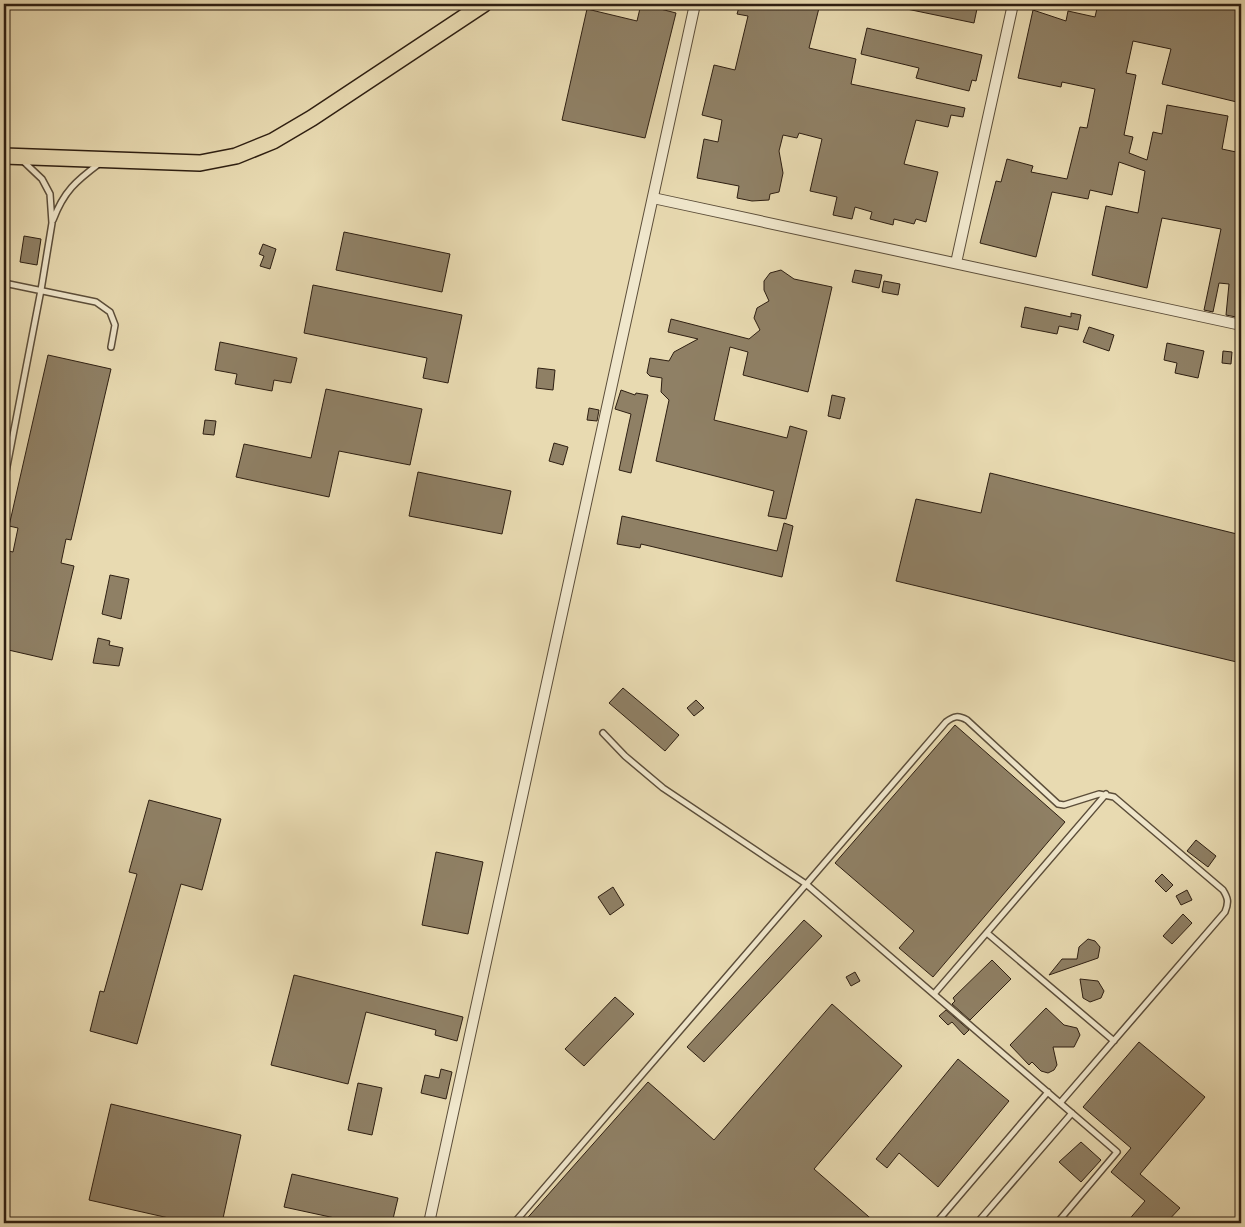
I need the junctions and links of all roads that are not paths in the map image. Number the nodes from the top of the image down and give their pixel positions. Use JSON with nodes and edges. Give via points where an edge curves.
{"nodes":[{"id":1,"x":484,"y":4,"type":"edge"},
{"id":2,"x":696,"y":4,"type":"edge"},
{"id":3,"x":1013,"y":4,"type":"edge"},
{"id":4,"x":11,"y":156,"type":"edge"},
{"id":5,"x":106,"y":159,"type":"junction"},
{"id":6,"x":653,"y":198,"type":"junction"},
{"id":7,"x":52,"y":223,"type":"junction"},
{"id":8,"x":956,"y":263,"type":"junction"},
{"id":9,"x":4,"y":282,"type":"edge"},
{"id":10,"x":41,"y":290,"type":"junction"},
{"id":11,"x":1241,"y":325,"type":"edge"},
{"id":12,"x":111,"y":347,"type":"dead end"},
{"id":13,"x":4,"y":482,"type":"edge"},
{"id":14,"x":603,"y":733,"type":"dead end"},
{"id":15,"x":1106,"y":794,"type":"junction"},
{"id":16,"x":806,"y":884,"type":"junction"},
{"id":17,"x":987,"y":933,"type":"junction"},
{"id":18,"x":934,"y":994,"type":"junction"},
{"id":19,"x":1114,"y":1040,"type":"junction"},
{"id":20,"x":1048,"y":1092,"type":"junction"},
{"id":21,"x":1060,"y":1103,"type":"junction"},
{"id":22,"x":1072,"y":1113,"type":"junction"},
{"id":23,"x":429,"y":1223,"type":"edge"},
{"id":24,"x":514,"y":1223,"type":"edge"},
{"id":25,"x":936,"y":1223,"type":"edge"},
{"id":26,"x":978,"y":1223,"type":"edge"},
{"id":27,"x":1057,"y":1223,"type":"edge"}],
"edges":[{"from":1,"to":5,"type":"main road","via":[[273,142],[236,156],[200,163]]},
{"from":2,"to":6,"type":"street"},
{"from":3,"to":8,"type":"street"},
{"from":4,"to":5,"type":"main road"},
{"from":4,"to":7,"type":"lane","via":[[42,179],[50,194]]},
{"from":5,"to":7,"type":"lane","via":[[76,181],[61,200]]},
{"from":6,"to":8,"type":"street"},
{"from":6,"to":23,"type":"street"},
{"from":7,"to":10,"type":"lane"},
{"from":8,"to":11,"type":"street"},
{"from":9,"to":10,"type":"lane"},
{"from":10,"to":12,"type":"lane","via":[[96,302],[110,312],[115,325]]},
{"from":10,"to":13,"type":"lane"},
{"from":14,"to":16,"type":"lane","via":[[663,788]]},
{"from":15,"to":16,"type":"lane","via":[[1064,806],[1058,804],[967,720],[960,716],[952,717]]},
{"from":15,"to":17,"type":"lane"},
{"from":15,"to":19,"type":"lane","via":[[1114,797],[1223,890],[1229,903],[1225,912]]},
{"from":16,"to":18,"type":"lane"},
{"from":16,"to":24,"type":"lane"},
{"from":17,"to":18,"type":"lane"},
{"from":17,"to":19,"type":"lane"},
{"from":18,"to":20,"type":"lane"},
{"from":19,"to":21,"type":"lane"},
{"from":20,"to":21,"type":"lane"},
{"from":20,"to":25,"type":"lane"},
{"from":21,"to":22,"type":"lane"},
{"from":22,"to":26,"type":"lane"},
{"from":22,"to":27,"type":"lane","via":[[1117,1152]]}]}
